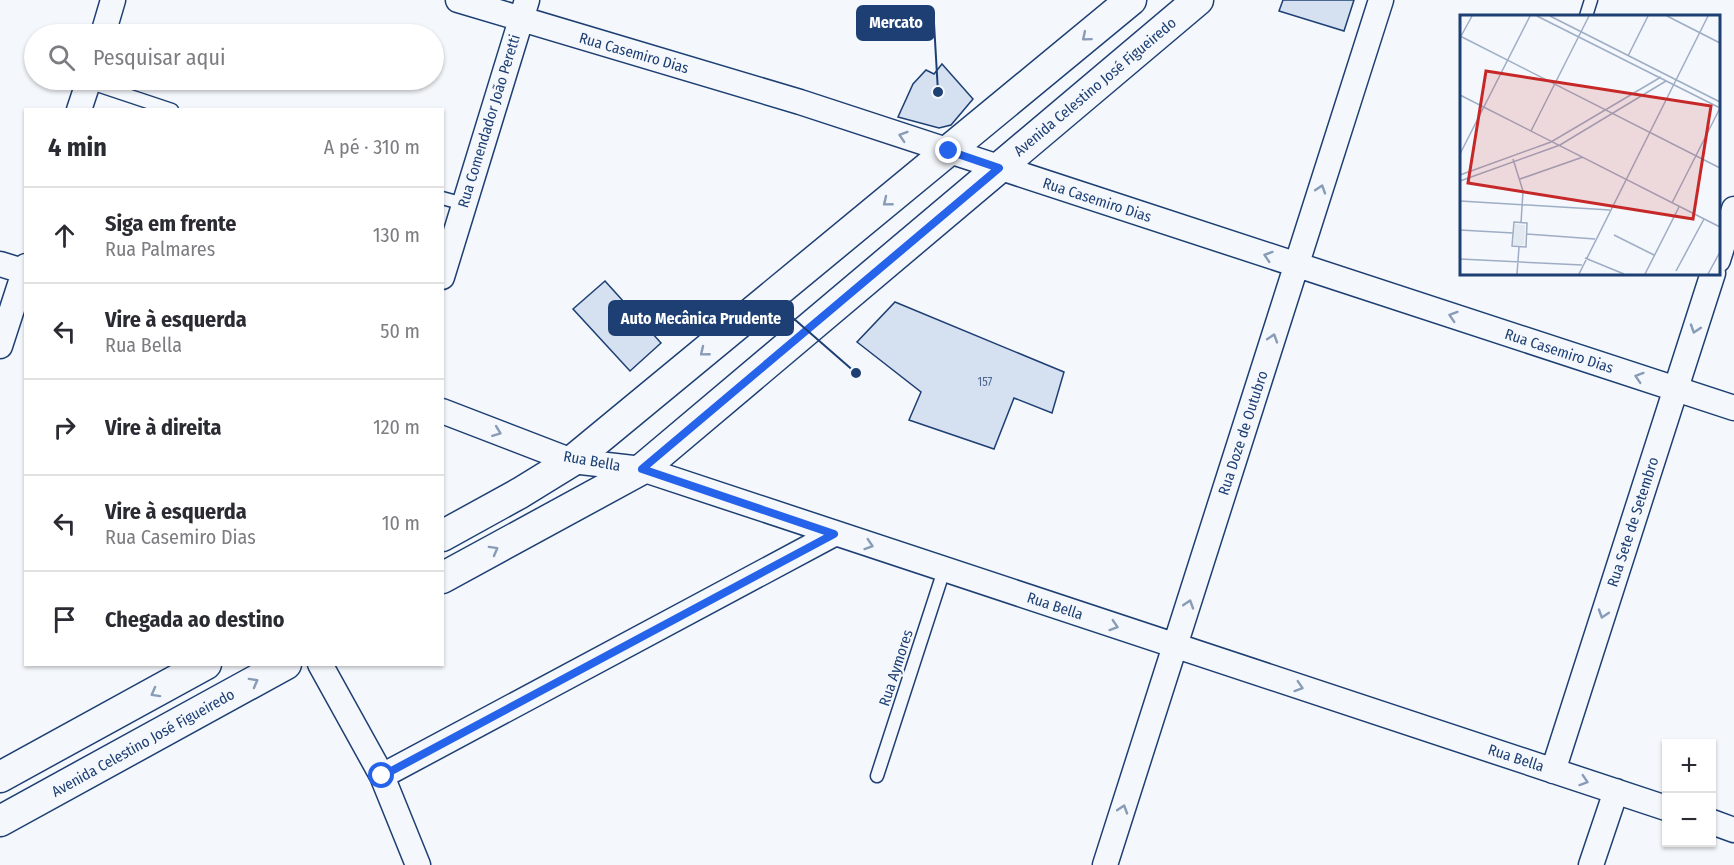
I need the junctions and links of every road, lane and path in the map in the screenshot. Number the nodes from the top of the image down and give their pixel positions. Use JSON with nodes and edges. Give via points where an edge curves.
{"nodes":[{"id":1,"x":114,"y":0,"type":"edge"},
{"id":2,"x":458,"y":0,"type":"edge"},
{"id":3,"x":1131,"y":0,"type":"edge"},
{"id":4,"x":1198,"y":0,"type":"edge"},
{"id":5,"x":1381,"y":0,"type":"edge"},
{"id":6,"x":1591,"y":0,"type":"edge"},
{"id":7,"x":524,"y":10,"type":"edge"},
{"id":8,"x":1586,"y":15,"type":"edge"},
{"id":9,"x":106,"y":24,"type":"edge"},
{"id":10,"x":85,"y":90,"type":"edge"},
{"id":11,"x":114,"y":90,"type":"edge"},
{"id":12,"x":80,"y":108,"type":"edge"},
{"id":13,"x":166,"y":108,"type":"edge"},
{"id":14,"x":949,"y":151,"type":"junction"},
{"id":15,"x":999,"y":168,"type":"junction"},
{"id":16,"x":453,"y":201,"type":"edge"},
{"id":17,"x":1734,"y":209,"type":"edge"},
{"id":18,"x":1719,"y":257,"type":"edge"},
{"id":19,"x":444,"y":263,"type":"edge"},
{"id":20,"x":0,"y":264,"type":"edge"},
{"id":21,"x":1297,"y":265,"type":"junction"},
{"id":22,"x":24,"y":270,"type":"edge"},
{"id":23,"x":24,"y":273,"type":"edge"},
{"id":24,"x":1713,"y":274,"type":"edge"},
{"id":25,"x":0,"y":346,"type":"edge"},
{"id":26,"x":1676,"y":389,"type":"junction"},
{"id":27,"x":1734,"y":408,"type":"edge"},
{"id":28,"x":444,"y":412,"type":"edge"},
{"id":29,"x":572,"y":461,"type":"junction"},
{"id":30,"x":642,"y":469,"type":"junction"},
{"id":31,"x":834,"y":534,"type":"junction"},
{"id":32,"x":444,"y":535,"type":"edge"},
{"id":33,"x":944,"y":570,"type":"junction"},
{"id":34,"x":444,"y":578,"type":"edge"},
{"id":35,"x":1175,"y":646,"type":"junction"},
{"id":36,"x":202,"y":666,"type":"edge"},
{"id":37,"x":282,"y":666,"type":"edge"},
{"id":38,"x":321,"y":666,"type":"edge"},
{"id":39,"x":1553,"y":771,"type":"junction"},
{"id":40,"x":382,"y":776,"type":"junction"},
{"id":41,"x":877,"y":776,"type":"dead end"},
{"id":42,"x":0,"y":777,"type":"edge"},
{"id":43,"x":1616,"y":791,"type":"junction"},
{"id":44,"x":1662,"y":807,"type":"edge"},
{"id":45,"x":0,"y":821,"type":"edge"},
{"id":46,"x":1716,"y":823,"type":"edge"},
{"id":47,"x":1734,"y":830,"type":"edge"},
{"id":48,"x":418,"y":865,"type":"edge"},
{"id":49,"x":1105,"y":865,"type":"edge"},
{"id":50,"x":1591,"y":865,"type":"edge"}],
"edges":[{"from":1,"to":9,"type":"street"},
{"from":2,"to":7,"type":"street","name":"Rua Casemiro Dias"},
{"from":3,"to":14,"type":"street","one_way":true},
{"from":4,"to":15,"type":"street","name":"Avenida Celestino José Figueiredo"},
{"from":21,"to":5,"type":"street","name":"Rua Doze de Outubro","one_way":true},
{"from":6,"to":8,"type":"lane"},
{"from":14,"to":7,"type":"street","name":"Rua Casemiro Dias","one_way":true},
{"from":7,"to":16,"type":"street","name":"Rua Comendador João Peretti"},
{"from":10,"to":12,"type":"street"},
{"from":11,"to":13,"type":"lane"},
{"from":14,"to":15,"type":"street","name":"Rua Casemiro Dias"},
{"from":14,"to":29,"type":"street","one_way":true},
{"from":21,"to":15,"type":"street","name":"Rua Casemiro Dias","one_way":true},
{"from":15,"to":30,"type":"street","name":"Avenida Celestino José Figueiredo"},
{"from":16,"to":19,"type":"street","name":"Rua Comendador João Peretti"},
{"from":17,"to":18,"type":"street"},
{"from":20,"to":22,"type":"street"},
{"from":26,"to":21,"type":"street","name":"Rua Casemiro Dias","one_way":true},
{"from":35,"to":21,"type":"street","name":"Rua Doze de Outubro","one_way":true},
{"from":23,"to":25,"type":"street"},
{"from":24,"to":26,"type":"street","name":"Rua Sete de Setembro","one_way":true},
{"from":26,"to":27,"type":"street","name":"Rua Casemiro Dias"},
{"from":26,"to":39,"type":"street","name":"Rua Sete de Setembro","one_way":true},
{"from":28,"to":29,"type":"street","name":"Rua Bella","one_way":true},
{"from":29,"to":30,"type":"street","name":"Rua Bella"},
{"from":29,"to":32,"type":"street"},
{"from":30,"to":31,"type":"street","name":"Rua Bella"},
{"from":34,"to":30,"type":"street","name":"Avenida Celestino José Figueiredo","one_way":true},
{"from":31,"to":33,"type":"street","name":"Rua Bella","one_way":true},
{"from":31,"to":40,"type":"street"},
{"from":33,"to":35,"type":"street","name":"Rua Bella","one_way":true},
{"from":33,"to":41,"type":"lane","name":"Rua Aymores"},
{"from":35,"to":39,"type":"street","name":"Rua Bella","one_way":true},
{"from":49,"to":35,"type":"street","name":"Rua Doze de Outubro","one_way":true},
{"from":36,"to":42,"type":"street","one_way":true},
{"from":45,"to":37,"type":"street","name":"Avenida Celestino José Figueiredo","one_way":true},
{"from":38,"to":40,"type":"street"},
{"from":39,"to":43,"type":"street","name":"Rua Bella","one_way":true},
{"from":40,"to":48,"type":"street"},
{"from":43,"to":44,"type":"street","name":"Rua Bella"},
{"from":43,"to":50,"type":"street"},
{"from":46,"to":47,"type":"street"}]}
